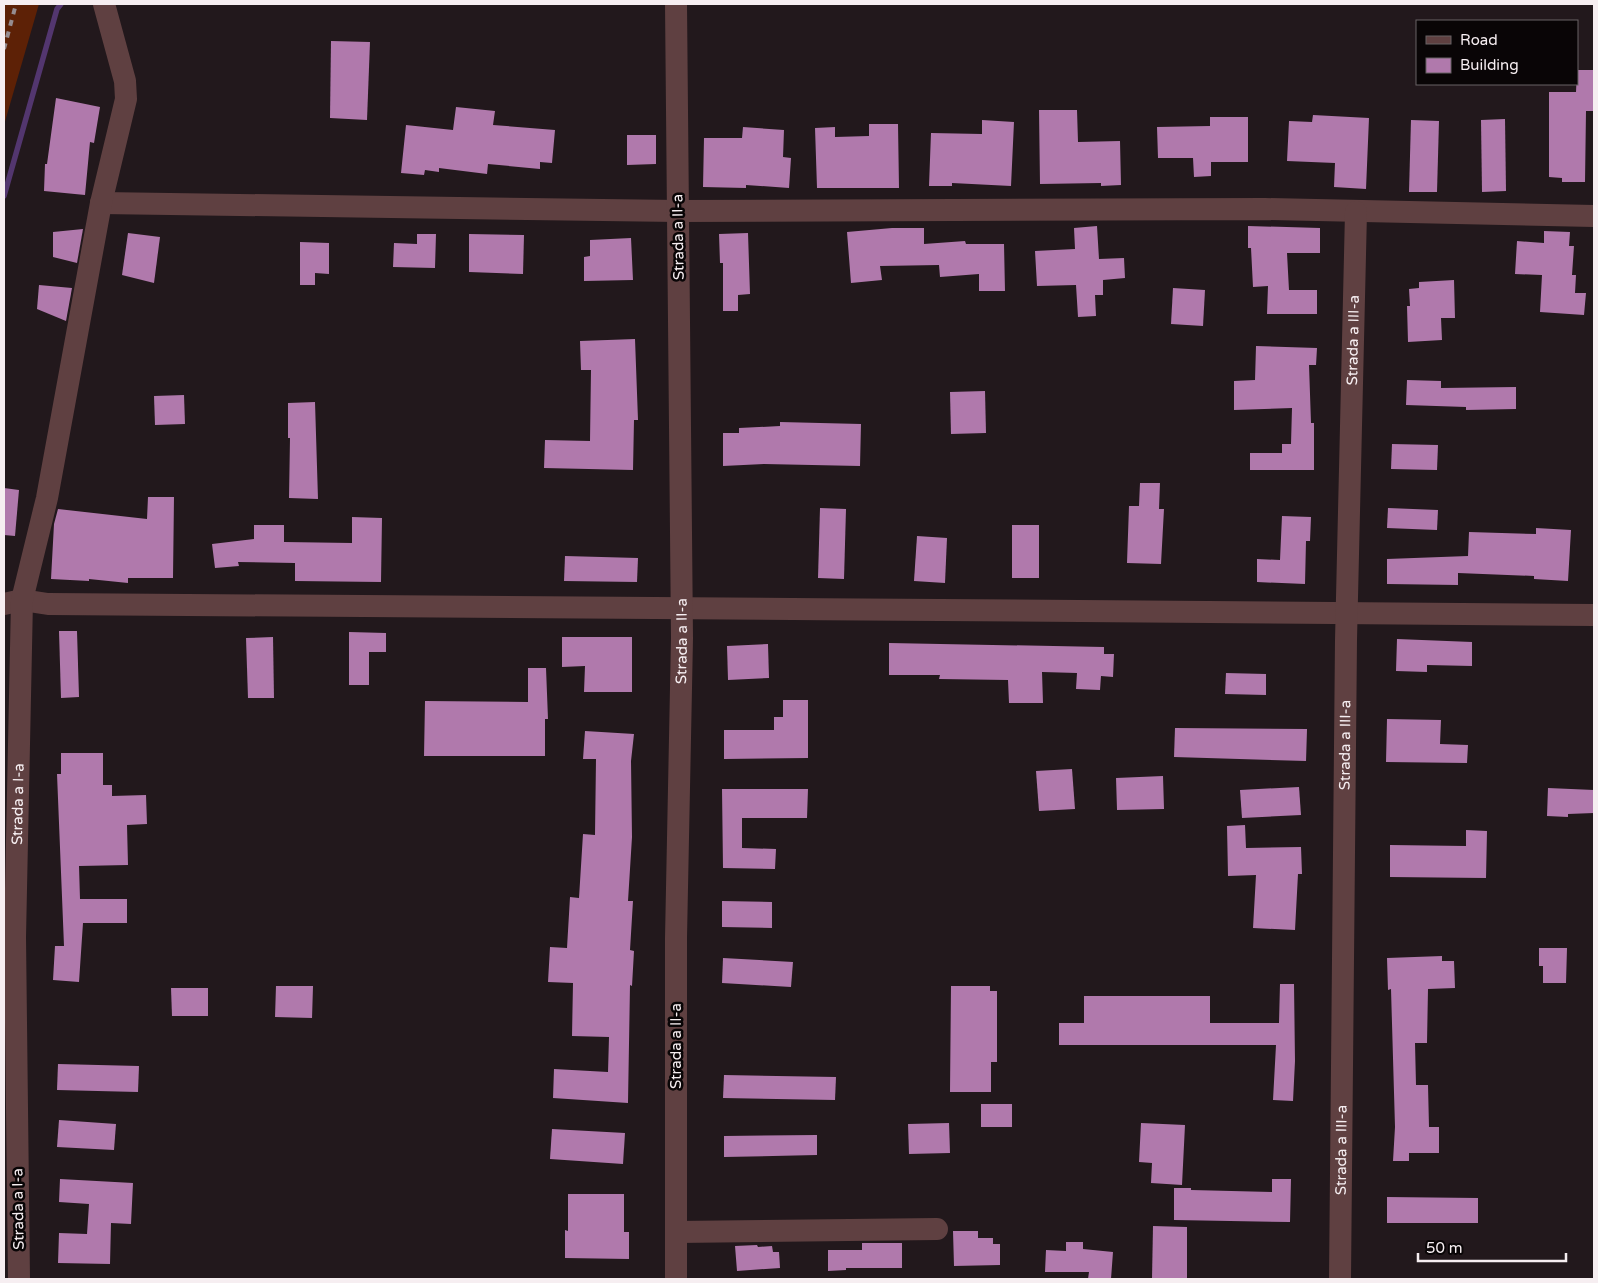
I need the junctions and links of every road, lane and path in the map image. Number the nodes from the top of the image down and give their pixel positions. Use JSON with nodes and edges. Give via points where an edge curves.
{"nodes":[{"id":1,"x":104,"y":4,"type":"edge"},
{"id":2,"x":676,"y":7,"type":"edge"},
{"id":3,"x":101,"y":203,"type":"junction"},
{"id":4,"x":678,"y":211,"type":"junction"},
{"id":5,"x":1356,"y":212,"type":"junction"},
{"id":6,"x":1594,"y":216,"type":"edge"},
{"id":7,"x":13,"y":602,"type":"edge"},
{"id":8,"x":682,"y":609,"type":"junction"},
{"id":9,"x":1347,"y":612,"type":"junction"},
{"id":10,"x":1594,"y":615,"type":"edge"},
{"id":11,"x":937,"y":1229,"type":"dead end"},
{"id":12,"x":676,"y":1232,"type":"junction"},
{"id":13,"x":14,"y":1266,"type":"edge"},
{"id":14,"x":676,"y":1279,"type":"edge"},
{"id":15,"x":1340,"y":1279,"type":"edge"}],
"edges":[{"from":1,"to":3,"type":"street","name":"Strada a I-a","via":[[125,80],[126,99]]},
{"from":2,"to":4,"type":"street","name":"Strada a II-a"},
{"from":3,"to":4,"type":"street"},
{"from":3,"to":7,"type":"street","name":"Strada a I-a","via":[[47,498]]},
{"from":4,"to":5,"type":"street","via":[[1266,209]]},
{"from":4,"to":8,"type":"street","name":"Strada a II-a"},
{"from":5,"to":6,"type":"street"},
{"from":5,"to":9,"type":"street","name":"Strada a III-a"},
{"from":7,"to":8,"type":"street"},
{"from":7,"to":13,"type":"street","name":"Strada a I-a"},
{"from":8,"to":9,"type":"street"},
{"from":8,"to":12,"type":"street","name":"Strada a II-a","via":[[676,938]]},
{"from":9,"to":10,"type":"street"},
{"from":9,"to":15,"type":"street","name":"Strada a III-a"},
{"from":11,"to":12,"type":"street"},
{"from":12,"to":14,"type":"street","name":"Strada a II-a"}]}
